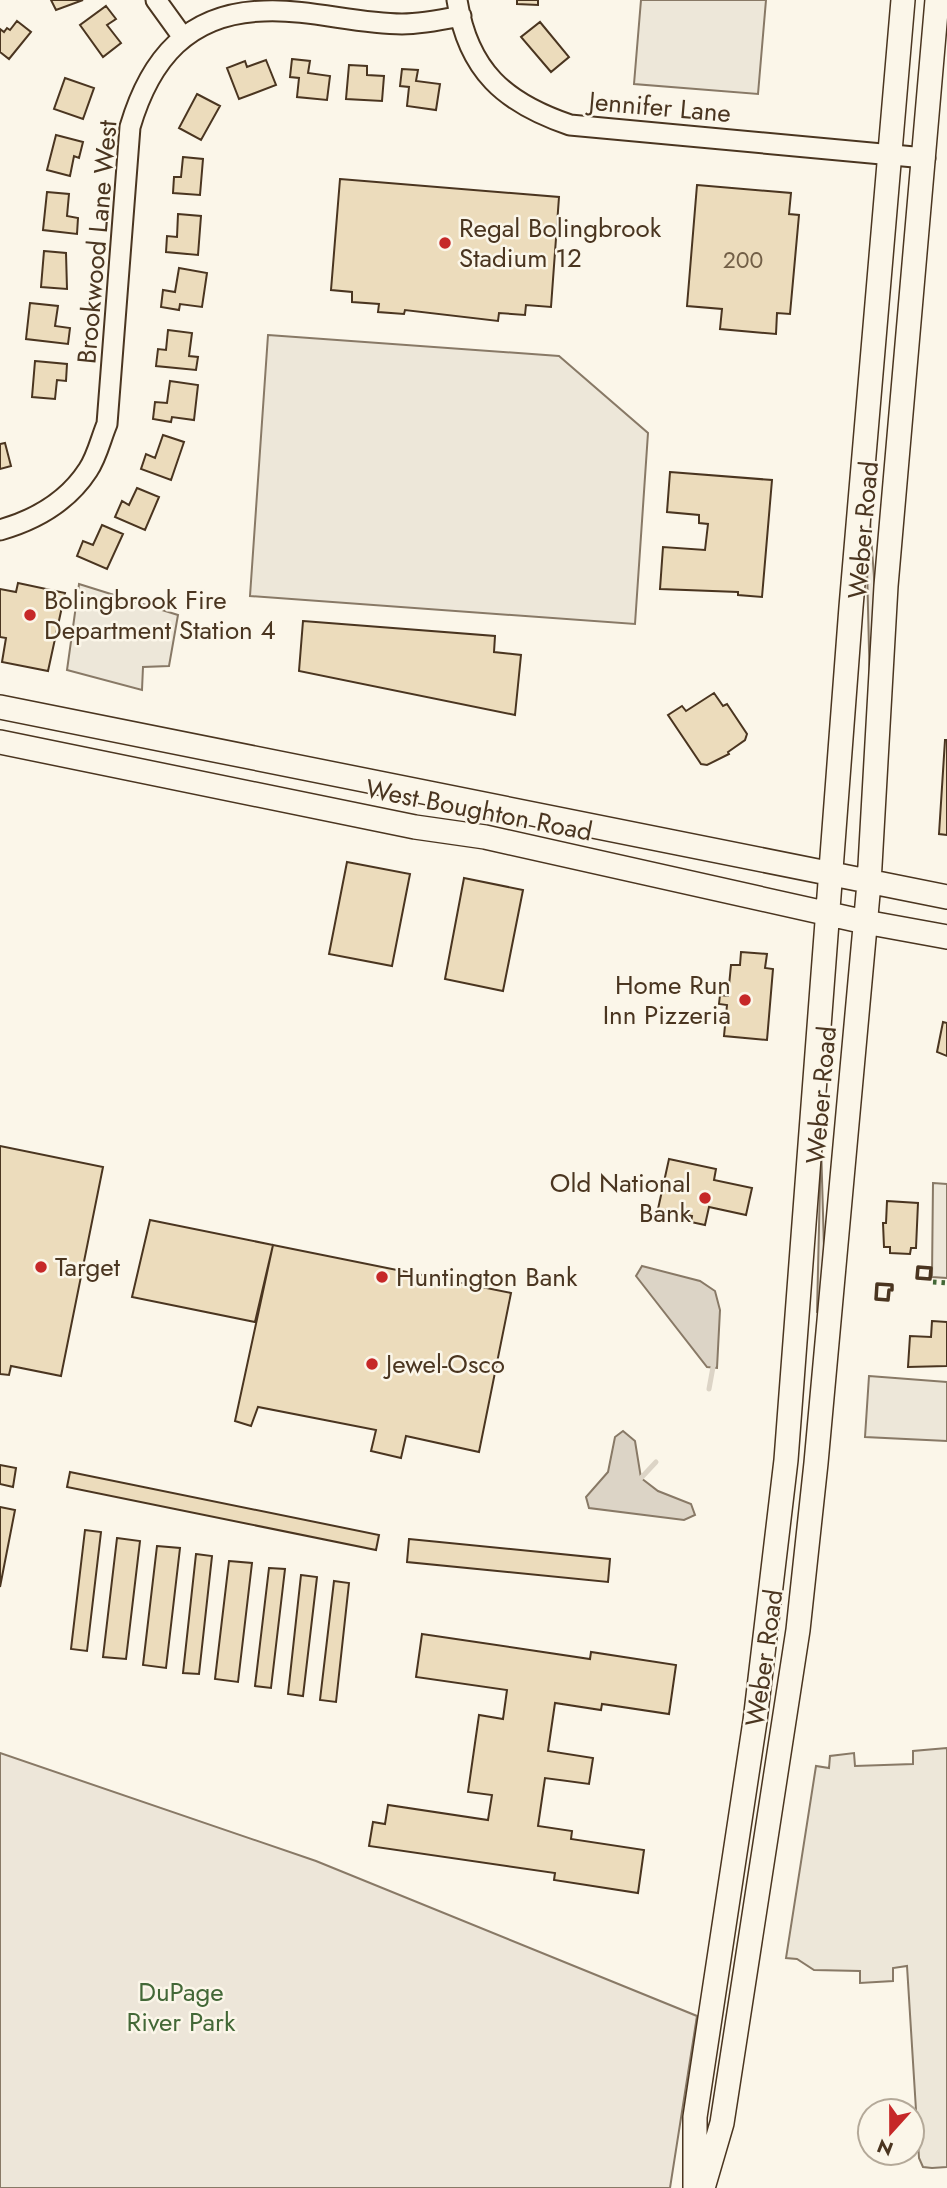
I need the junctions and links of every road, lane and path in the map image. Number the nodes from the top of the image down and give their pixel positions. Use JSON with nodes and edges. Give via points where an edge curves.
{"nodes":[{"id":1,"x":156,"y":0,"type":"edge"},
{"id":2,"x":903,"y":0,"type":"edge"},
{"id":3,"x":937,"y":0,"type":"edge"},
{"id":4,"x":459,"y":8,"type":"edge"},
{"id":5,"x":182,"y":36,"type":"junction"},
{"id":6,"x":890,"y":155,"type":"junction"},
{"id":7,"x":925,"y":158,"type":"junction"},
{"id":8,"x":866,"y":431,"type":"junction"},
{"id":9,"x":0,"y":530,"type":"edge"},
{"id":10,"x":889,"y":541,"type":"junction"},
{"id":11,"x":0,"y":707,"type":"edge"},
{"id":12,"x":0,"y":742,"type":"edge"},
{"id":13,"x":830,"y":874,"type":"junction"},
{"id":14,"x":869,"y":883,"type":"junction"},
{"id":15,"x":947,"y":897,"type":"edge"},
{"id":16,"x":828,"y":914,"type":"junction"},
{"id":17,"x":865,"y":922,"type":"junction"},
{"id":18,"x":947,"y":937,"type":"edge"},
{"id":19,"x":695,"y":2188,"type":"edge"},
{"id":20,"x":703,"y":2188,"type":"edge"}],
"edges":[{"from":1,"to":5,"type":"street"},
{"from":2,"to":6,"type":"main road","name":"Weber Road"},
{"from":3,"to":7,"type":"main road","name":"Weber Road"},
{"from":4,"to":5,"type":"street","name":"Brookwood Lane West","via":[[399,24],[263,11],[221,19]]},
{"from":4,"to":6,"type":"street","name":"Jennifer Lane","via":[[477,60],[502,91],[533,113],[570,125]]},
{"from":5,"to":9,"type":"street","name":"Brookwood Lane West","via":[[158,63],[140,94],[130,127],[107,424],[89,469],[59,502],[26,523]]},
{"from":6,"to":7,"type":"street","name":"Jennifer Lane"},
{"from":6,"to":8,"type":"main road","name":"Weber Road"},
{"from":7,"to":10,"type":"main road","name":"Weber Road"},
{"from":8,"to":10,"type":"main road","via":[[878,437],[881,447],[879,528]]},
{"from":8,"to":13,"type":"main road","name":"Weber Road"},
{"from":10,"to":14,"type":"main road","name":"Weber Road"},
{"from":11,"to":13,"type":"main road","name":"West Boughton Road"},
{"from":12,"to":16,"type":"main road","name":"West Boughton Road","via":[[485,838]]},
{"from":13,"to":14,"type":"main road","name":"West Boughton Road"},
{"from":13,"to":16,"type":"main road","name":"Weber Road"},
{"from":14,"to":15,"type":"main road","name":"West Boughton Road"},
{"from":14,"to":17,"type":"main road","name":"Weber Road"},
{"from":16,"to":17,"type":"main road","name":"West Boughton Road"},
{"from":16,"to":19,"type":"main road","name":"Weber Road","via":[[786,1460],[755,1721],[695,2117]]},
{"from":17,"to":18,"type":"main road","name":"West Boughton Road"},
{"from":17,"to":20,"type":"main road","name":"Weber Road","via":[[798,1630],[722,2123]]}]}
